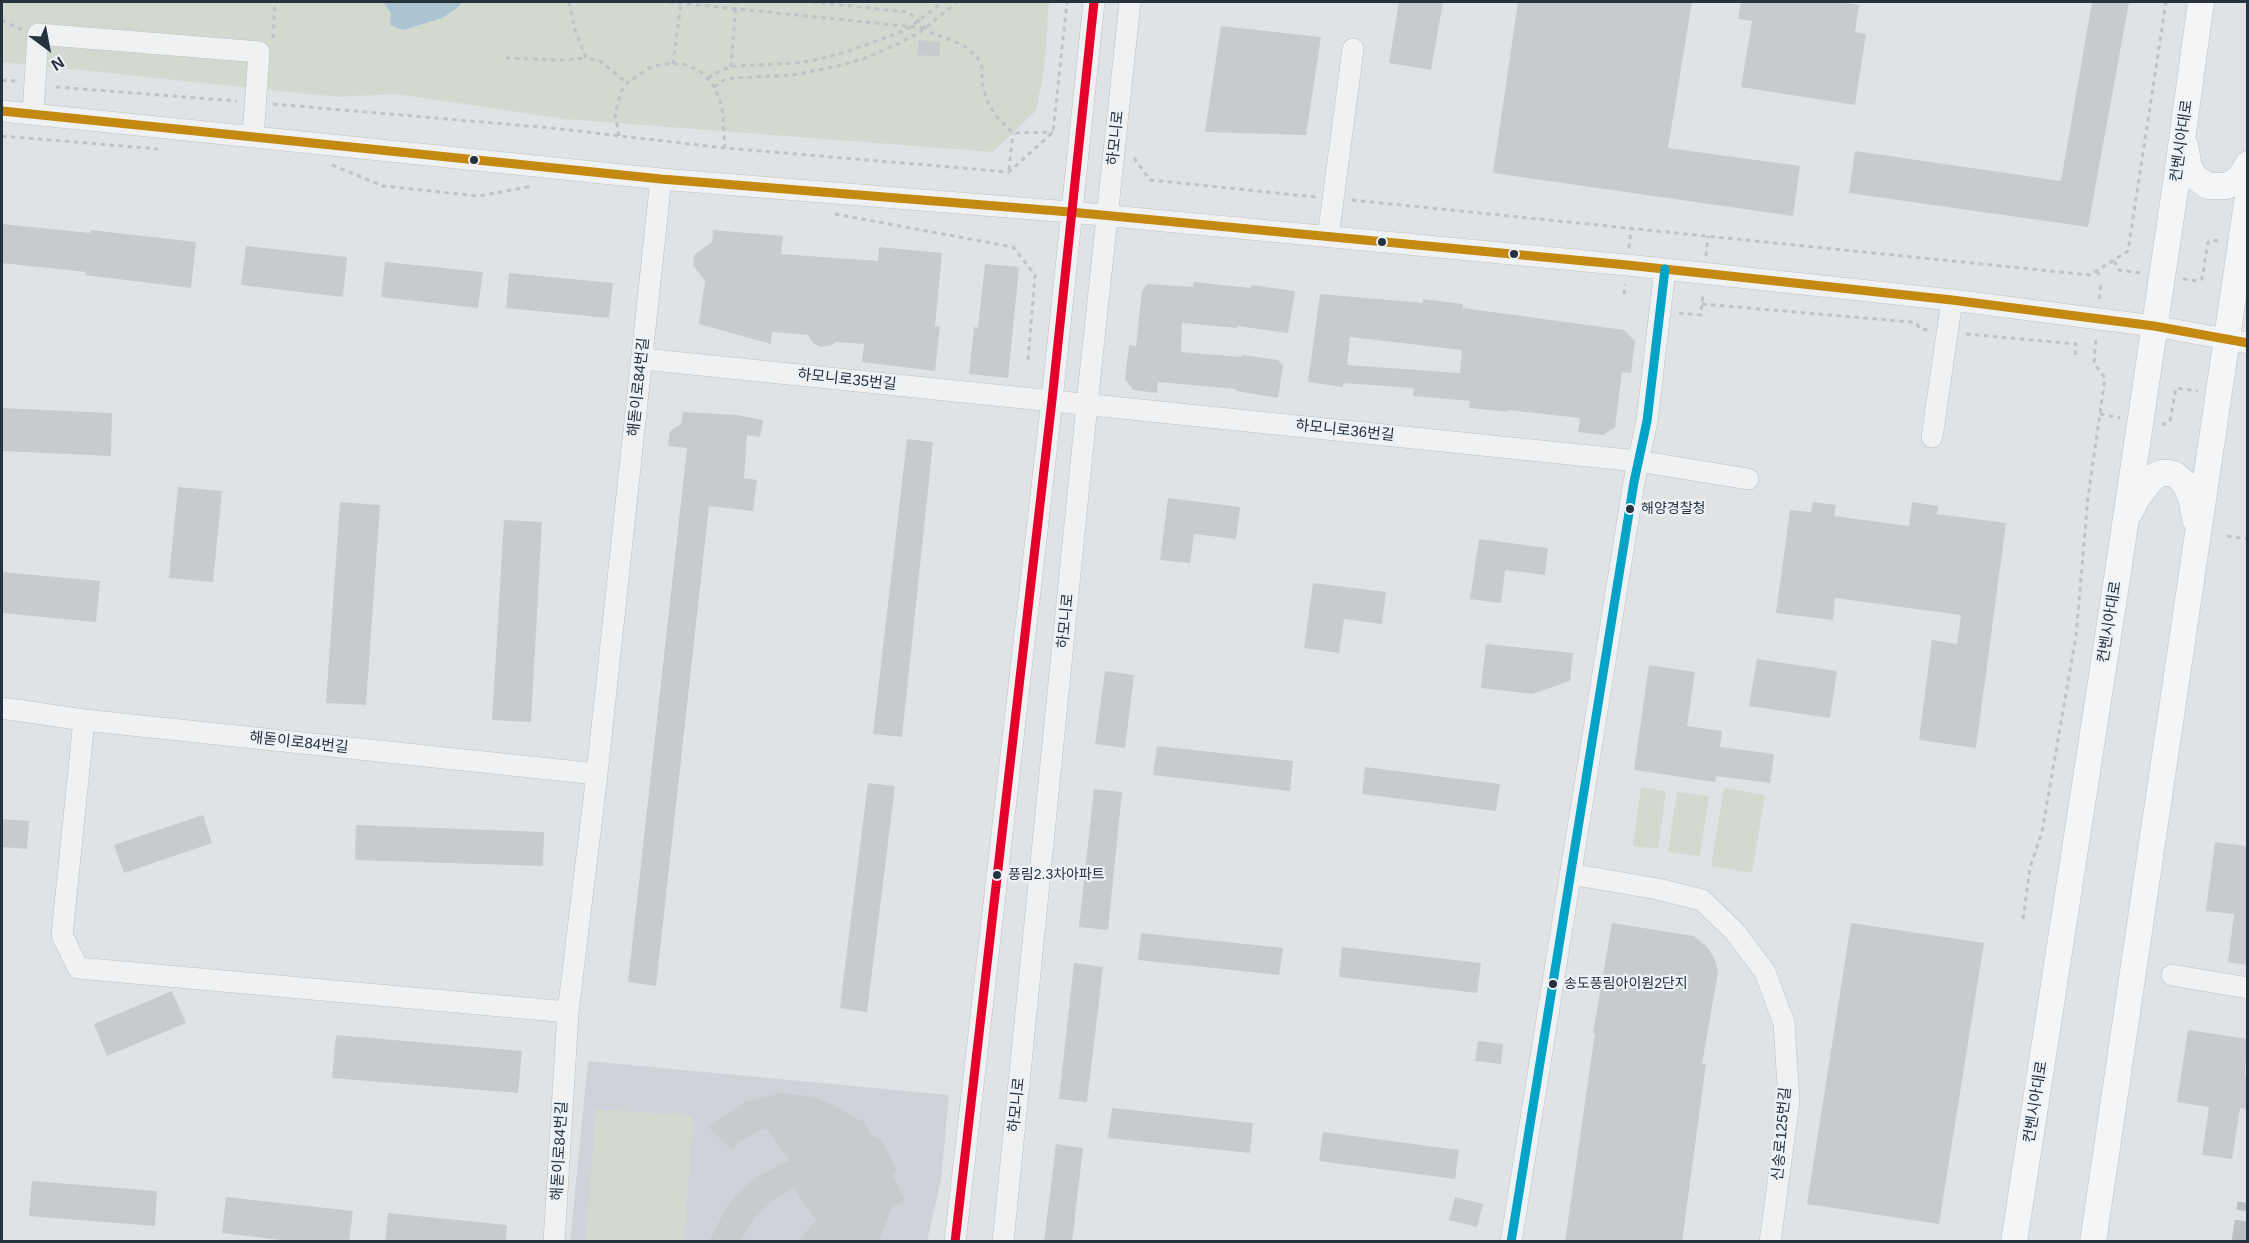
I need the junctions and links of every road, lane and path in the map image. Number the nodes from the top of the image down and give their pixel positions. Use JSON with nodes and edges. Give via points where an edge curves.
{"nodes":[{"id":1,"x":568,"y":2,"type":"edge"},
{"id":2,"x":669,"y":2,"type":"edge"},
{"id":3,"x":681,"y":2,"type":"edge"},
{"id":4,"x":736,"y":2,"type":"edge"},
{"id":5,"x":812,"y":2,"type":"edge"},
{"id":6,"x":943,"y":2,"type":"edge"},
{"id":7,"x":957,"y":2,"type":"edge"},
{"id":8,"x":1067,"y":2,"type":"edge"},
{"id":9,"x":1094,"y":2,"type":"edge"},
{"id":10,"x":1130,"y":2,"type":"edge"},
{"id":11,"x":2166,"y":2,"type":"edge"},
{"id":12,"x":2201,"y":2,"type":"edge"},
{"id":13,"x":735,"y":8,"type":"junction"},
{"id":14,"x":920,"y":21,"type":"junction"},
{"id":15,"x":913,"y":26,"type":"junction"},
{"id":16,"x":925,"y":28,"type":"junction"},
{"id":17,"x":1353,"y":49,"type":"dead end"},
{"id":18,"x":506,"y":58,"type":"dead end"},
{"id":19,"x":586,"y":58,"type":"junction"},
{"id":20,"x":673,"y":64,"type":"junction"},
{"id":21,"x":731,"y":68,"type":"junction"},
{"id":22,"x":708,"y":78,"type":"junction"},
{"id":23,"x":2,"y":80,"type":"edge"},
{"id":24,"x":21,"y":82,"type":"dead end"},
{"id":25,"x":627,"y":82,"type":"junction"},
{"id":26,"x":56,"y":87,"type":"dead end"},
{"id":27,"x":714,"y":87,"type":"junction"},
{"id":28,"x":256,"y":102,"type":"junction"},
{"id":29,"x":2,"y":111,"type":"edge"},
{"id":30,"x":33,"y":114,"type":"junction"},
{"id":31,"x":2183,"y":130,"type":"junction"},
{"id":32,"x":1053,"y":132,"type":"junction"},
{"id":33,"x":1013,"y":133,"type":"junction"},
{"id":34,"x":2,"y":136,"type":"edge"},
{"id":35,"x":619,"y":136,"type":"junction"},
{"id":36,"x":253,"y":137,"type":"junction"},
{"id":37,"x":725,"y":148,"type":"junction"},
{"id":38,"x":168,"y":149,"type":"dead end"},
{"id":39,"x":323,"y":162,"type":"dead end"},
{"id":40,"x":2247,"y":164,"type":"edge"},
{"id":41,"x":1009,"y":172,"type":"junction"},
{"id":42,"x":661,"y":179,"type":"junction"},
{"id":43,"x":1150,"y":180,"type":"dead end"},
{"id":44,"x":534,"y":186,"type":"dead end"},
{"id":45,"x":1310,"y":196,"type":"dead end"},
{"id":46,"x":2247,"y":196,"type":"edge"},
{"id":47,"x":1349,"y":200,"type":"dead end"},
{"id":48,"x":1070,"y":212,"type":"junction"},
{"id":49,"x":827,"y":213,"type":"dead end"},
{"id":50,"x":1107,"y":216,"type":"junction"},
{"id":51,"x":1631,"y":229,"type":"junction"},
{"id":52,"x":1631,"y":234,"type":"dead end"},
{"id":53,"x":1708,"y":236,"type":"junction"},
{"id":54,"x":1328,"y":237,"type":"junction"},
{"id":55,"x":2218,"y":240,"type":"dead end"},
{"id":56,"x":1708,"y":242,"type":"dead end"},
{"id":57,"x":2114,"y":260,"type":"junction"},
{"id":58,"x":1665,"y":269,"type":"junction"},
{"id":59,"x":2119,"y":270,"type":"dead end"},
{"id":60,"x":2097,"y":271,"type":"junction"},
{"id":61,"x":2101,"y":278,"type":"dead end"},
{"id":62,"x":2193,"y":280,"type":"dead end"},
{"id":63,"x":1952,"y":300,"type":"junction"},
{"id":64,"x":1702,"y":304,"type":"dead end"},
{"id":65,"x":2154,"y":326,"type":"junction"},
{"id":66,"x":1920,"y":328,"type":"dead end"},
{"id":67,"x":1971,"y":334,"type":"dead end"},
{"id":68,"x":2237,"y":341,"type":"edge"},
{"id":69,"x":2075,"y":355,"type":"dead end"},
{"id":70,"x":643,"y":359,"type":"junction"},
{"id":71,"x":1028,"y":361,"type":"dead end"},
{"id":72,"x":2094,"y":363,"type":"dead end"},
{"id":73,"x":2188,"y":390,"type":"dead end"},
{"id":74,"x":1052,"y":400,"type":"junction"},
{"id":75,"x":1087,"y":404,"type":"junction"},
{"id":76,"x":2100,"y":414,"type":"junction"},
{"id":77,"x":2109,"y":416,"type":"dead end"},
{"id":78,"x":2158,"y":423,"type":"dead end"},
{"id":79,"x":1932,"y":437,"type":"dead end"},
{"id":80,"x":1638,"y":461,"type":"junction"},
{"id":81,"x":1748,"y":479,"type":"dead end"},
{"id":82,"x":2122,"y":529,"type":"junction"},
{"id":83,"x":2227,"y":536,"type":"dead end"},
{"id":84,"x":2247,"y":539,"type":"edge"},
{"id":85,"x":2196,"y":544,"type":"junction"},
{"id":86,"x":2,"y":708,"type":"edge"},
{"id":87,"x":84,"y":720,"type":"junction"},
{"id":88,"x":597,"y":774,"type":"junction"},
{"id":89,"x":1570,"y":874,"type":"junction"},
{"id":90,"x":2023,"y":919,"type":"dead end"},
{"id":91,"x":2172,"y":975,"type":"dead end"},
{"id":92,"x":2247,"y":988,"type":"edge"},
{"id":93,"x":568,"y":1012,"type":"junction"},
{"id":94,"x":554,"y":1242,"type":"edge"},
{"id":95,"x":955,"y":1242,"type":"edge"},
{"id":96,"x":1003,"y":1242,"type":"edge"},
{"id":97,"x":1511,"y":1242,"type":"edge"},
{"id":98,"x":1770,"y":1242,"type":"edge"},
{"id":99,"x":2014,"y":1242,"type":"edge"},
{"id":100,"x":2093,"y":1242,"type":"edge"}],
"edges":[{"from":1,"to":19,"type":"path"},
{"from":2,"to":3,"type":"path"},
{"from":3,"to":13,"type":"path"},
{"from":3,"to":20,"type":"path"},
{"from":4,"to":13,"type":"path"},
{"from":5,"to":14,"type":"path","via":[[904,10]]},
{"from":6,"to":14,"type":"path"},
{"from":7,"to":16,"type":"path"},
{"from":8,"to":32,"type":"path"},
{"from":9,"to":48,"type":"street"},
{"from":10,"to":50,"type":"street","name":"하모니로"},
{"from":11,"to":57,"type":"path","via":[[2128,251]]},
{"from":12,"to":31,"type":"main road","name":"컨벤시아대로"},
{"from":13,"to":15,"type":"path"},
{"from":13,"to":21,"type":"path"},
{"from":14,"to":15,"type":"path"},
{"from":14,"to":16,"type":"path"},
{"from":15,"to":16,"type":"path"},
{"from":15,"to":21,"type":"path","via":[[820,60]]},
{"from":16,"to":27,"type":"path","via":[[879,53],[838,66],[793,75],[735,78]]},
{"from":16,"to":33,"type":"path","via":[[963,45],[977,57],[988,103]]},
{"from":17,"to":54,"type":"street"},
{"from":18,"to":19,"type":"path"},
{"from":19,"to":25,"type":"path","via":[[600,61]]},
{"from":20,"to":22,"type":"path","via":[[684,64]]},
{"from":20,"to":25,"type":"path","via":[[649,68]]},
{"from":21,"to":22,"type":"path"},
{"from":22,"to":27,"type":"path"},
{"from":23,"to":24,"type":"path"},
{"from":25,"to":35,"type":"path","via":[[615,114]]},
{"from":26,"to":28,"type":"path"},
{"from":27,"to":37,"type":"path","via":[[722,107]]},
{"from":28,"to":30,"type":"street","via":[[259,52],[38,34]]},
{"from":28,"to":35,"type":"path"},
{"from":28,"to":36,"type":"street"},
{"from":29,"to":30,"type":"street"},
{"from":30,"to":36,"type":"street"},
{"from":31,"to":40,"type":"main road","via":[[2189,168],[2208,186],[2227,186],[2240,178]]},
{"from":31,"to":65,"type":"main road","name":"컨벤시아대로"},
{"from":32,"to":33,"type":"path"},
{"from":32,"to":41,"type":"path"},
{"from":33,"to":41,"type":"path"},
{"from":34,"to":38,"type":"path"},
{"from":35,"to":37,"type":"path"},
{"from":36,"to":42,"type":"street"},
{"from":37,"to":41,"type":"path"},
{"from":39,"to":44,"type":"path","via":[[383,186],[479,196]]},
{"from":42,"to":48,"type":"street"},
{"from":42,"to":70,"type":"street","name":"해돋이로84번길"},
{"from":43,"to":45,"type":"path"},
{"from":46,"to":68,"type":"main road"},
{"from":47,"to":51,"type":"path"},
{"from":48,"to":50,"type":"street"},
{"from":48,"to":74,"type":"street"},
{"from":49,"to":71,"type":"path","via":[[1013,246],[1035,275]]},
{"from":50,"to":54,"type":"street"},
{"from":50,"to":75,"type":"street","name":"하모니로"},
{"from":51,"to":52,"type":"path"},
{"from":51,"to":53,"type":"path"},
{"from":53,"to":56,"type":"path"},
{"from":53,"to":60,"type":"path","via":[[2090,275]]},
{"from":54,"to":58,"type":"street"},
{"from":55,"to":62,"type":"path","via":[[2208,242],[2202,279]]},
{"from":57,"to":59,"type":"path"},
{"from":57,"to":60,"type":"path"},
{"from":58,"to":63,"type":"street"},
{"from":58,"to":80,"type":"street"},
{"from":60,"to":61,"type":"path"},
{"from":63,"to":65,"type":"street"},
{"from":63,"to":79,"type":"street"},
{"from":64,"to":66,"type":"path","via":[[1911,322]]},
{"from":65,"to":68,"type":"street"},
{"from":65,"to":82,"type":"main road","name":"컨벤시아대로"},
{"from":67,"to":69,"type":"path","via":[[2076,344]]},
{"from":68,"to":85,"type":"main road"},
{"from":70,"to":74,"type":"street","name":"하모니로35번길"},
{"from":70,"to":88,"type":"street","name":"해돋이로84번길"},
{"from":72,"to":76,"type":"path","via":[[2105,378]]},
{"from":73,"to":78,"type":"path","via":[[2176,388],[2169,423]]},
{"from":74,"to":75,"type":"street","name":"하모니로36번길"},
{"from":74,"to":95,"type":"street"},
{"from":75,"to":80,"type":"street","name":"하모니로36번길"},
{"from":75,"to":96,"type":"street","name":"하모니로"},
{"from":76,"to":77,"type":"path"},
{"from":76,"to":90,"type":"path","via":[[2088,497],[2076,636]]},
{"from":80,"to":81,"type":"street","name":"하모니로36번길"},
{"from":80,"to":89,"type":"street"},
{"from":82,"to":85,"type":"main road","via":[[2153,477],[2174,474],[2185,483],[2193,501]]},
{"from":82,"to":99,"type":"main road","name":"컨벤시아대로"},
{"from":83,"to":84,"type":"path"},
{"from":85,"to":100,"type":"main road"},
{"from":86,"to":87,"type":"street","name":"해돋이로84번길"},
{"from":87,"to":88,"type":"street","name":"해돋이로84번길"},
{"from":87,"to":93,"type":"street","via":[[62,935],[78,968]]},
{"from":88,"to":93,"type":"street","name":"해돋이로84번길"},
{"from":89,"to":97,"type":"street"},
{"from":89,"to":98,"type":"street","name":"신송로125번길","via":[[1702,900],[1735,932],[1765,972],[1784,1023],[1789,1101]]},
{"from":91,"to":92,"type":"street"},
{"from":93,"to":94,"type":"street","name":"해돋이로84번길"}]}
